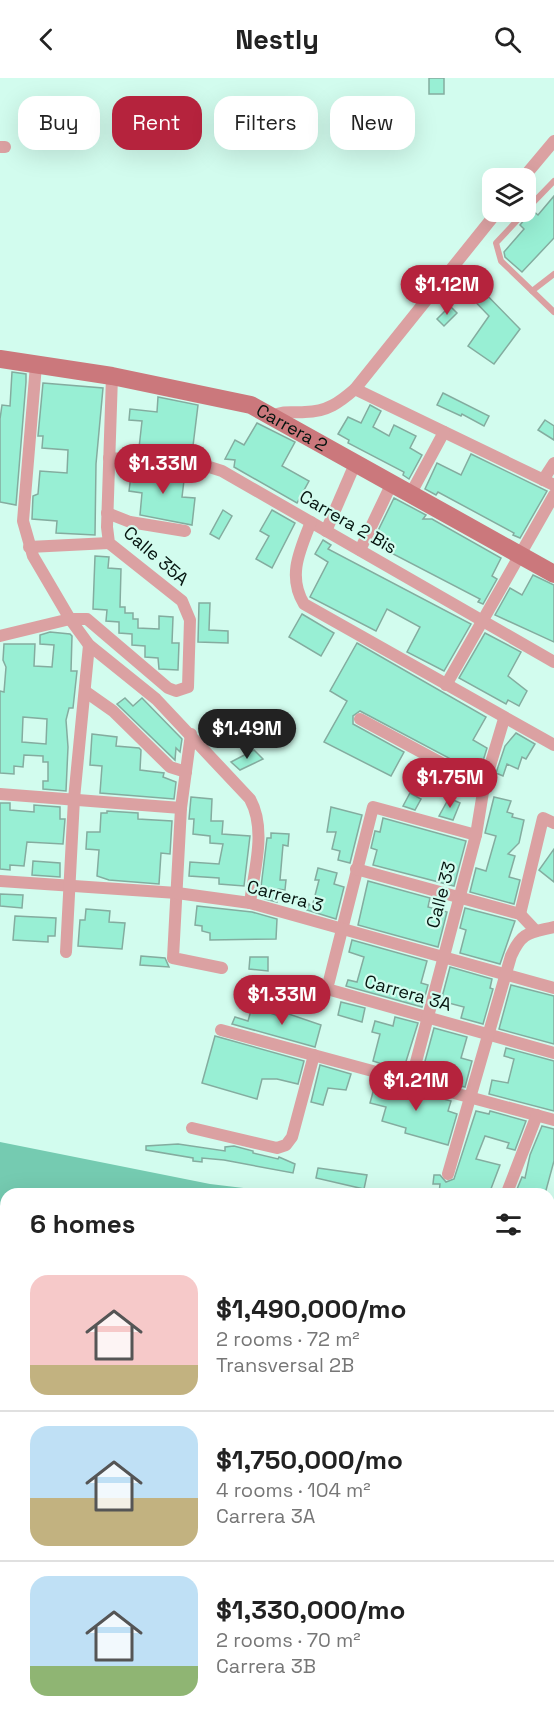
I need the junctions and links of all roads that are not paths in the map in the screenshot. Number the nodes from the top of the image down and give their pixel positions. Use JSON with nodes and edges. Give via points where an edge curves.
{"nodes":[{"id":1,"x":554,"y":141,"type":"edge"},
{"id":2,"x":549,"y":155,"type":"edge"},
{"id":3,"x":535,"y":168,"type":"edge"},
{"id":4,"x":554,"y":181,"type":"edge"},
{"id":5,"x":536,"y":200,"type":"edge"},
{"id":6,"x":489,"y":222,"type":"edge"},
{"id":7,"x":515,"y":222,"type":"edge"},
{"id":8,"x":554,"y":274,"type":"edge"},
{"id":9,"x":532,"y":291,"type":"junction"},
{"id":10,"x":554,"y":312,"type":"edge"},
{"id":11,"x":0,"y":359,"type":"edge"},
{"id":12,"x":36,"y":365,"type":"junction"},
{"id":13,"x":112,"y":376,"type":"junction"},
{"id":14,"x":355,"y":389,"type":"junction"},
{"id":15,"x":273,"y":416,"type":"junction"},
{"id":16,"x":444,"y":432,"type":"junction"},
{"id":17,"x":109,"y":458,"type":"junction"},
{"id":18,"x":554,"y":463,"type":"edge"},
{"id":19,"x":355,"y":464,"type":"junction"},
{"id":20,"x":549,"y":483,"type":"edge"},
{"id":21,"x":391,"y":485,"type":"junction"},
{"id":22,"x":410,"y":495,"type":"junction"},
{"id":23,"x":554,"y":495,"type":"edge"},
{"id":24,"x":107,"y":513,"type":"junction"},
{"id":25,"x":311,"y":522,"type":"junction"},
{"id":26,"x":185,"y":531,"type":"dead end"},
{"id":27,"x":326,"y":531,"type":"junction"},
{"id":28,"x":109,"y":543,"type":"junction"},
{"id":29,"x":29,"y":547,"type":"junction"},
{"id":30,"x":360,"y":550,"type":"junction"},
{"id":31,"x":520,"y":556,"type":"junction"},
{"id":32,"x":554,"y":574,"type":"edge"},
{"id":33,"x":70,"y":619,"type":"junction"},
{"id":34,"x":483,"y":621,"type":"junction"},
{"id":35,"x":0,"y":636,"type":"edge"},
{"id":36,"x":89,"y":645,"type":"junction"},
{"id":37,"x":554,"y":662,"type":"edge"},
{"id":38,"x":446,"y":685,"type":"junction"},
{"id":39,"x":86,"y":692,"type":"junction"},
{"id":40,"x":360,"y":718,"type":"dead end"},
{"id":41,"x":504,"y":719,"type":"junction"},
{"id":42,"x":191,"y":734,"type":"junction"},
{"id":43,"x":554,"y":745,"type":"edge"},
{"id":44,"x":186,"y":772,"type":"junction"},
{"id":45,"x":484,"y":786,"type":"junction"},
{"id":46,"x":0,"y":794,"type":"edge"},
{"id":47,"x":75,"y":799,"type":"junction"},
{"id":48,"x":181,"y":808,"type":"junction"},
{"id":49,"x":548,"y":821,"type":"edge"},
{"id":50,"x":476,"y":835,"type":"junction"},
{"id":51,"x":356,"y":869,"type":"junction"},
{"id":52,"x":0,"y":881,"type":"edge"},
{"id":53,"x":70,"y":885,"type":"junction"},
{"id":54,"x":177,"y":892,"type":"junction"},
{"id":55,"x":460,"y":897,"type":"junction"},
{"id":56,"x":250,"y":903,"type":"junction"},
{"id":57,"x":520,"y":914,"type":"junction"},
{"id":58,"x":554,"y":927,"type":"edge"},
{"id":59,"x":535,"y":930,"type":"junction"},
{"id":60,"x":342,"y":931,"type":"junction"},
{"id":61,"x":66,"y":952,"type":"dead end"},
{"id":62,"x":443,"y":958,"type":"junction"},
{"id":63,"x":222,"y":968,"type":"dead end"},
{"id":64,"x":505,"y":975,"type":"junction"},
{"id":65,"x":554,"y":988,"type":"edge"},
{"id":66,"x":427,"y":1016,"type":"junction"},
{"id":67,"x":221,"y":1030,"type":"dead end"},
{"id":68,"x":489,"y":1034,"type":"junction"},
{"id":69,"x":554,"y":1053,"type":"edge"},
{"id":70,"x":314,"y":1055,"type":"junction"},
{"id":71,"x":411,"y":1081,"type":"junction"},
{"id":72,"x":471,"y":1097,"type":"junction"},
{"id":73,"x":537,"y":1115,"type":"junction"},
{"id":74,"x":554,"y":1120,"type":"edge"},
{"id":75,"x":192,"y":1128,"type":"dead end"},
{"id":76,"x":448,"y":1174,"type":"dead end"},
{"id":77,"x":509,"y":1188,"type":"edge"}],
"edges":[{"from":1,"to":2,"type":"street"},
{"from":2,"to":3,"type":"street"},
{"from":4,"to":5,"type":"lane"},
{"from":6,"to":14,"type":"street"},
{"from":7,"to":9,"type":"lane","via":[[496,243],[501,261]]},
{"from":8,"to":9,"type":"lane"},
{"from":9,"to":10,"type":"lane"},
{"from":11,"to":12,"type":"street","name":"Carrera 2"},
{"from":12,"to":13,"type":"street","name":"Carrera 2"},
{"from":12,"to":29,"type":"street","via":[[23,521]]},
{"from":13,"to":15,"type":"street","name":"Carrera 2","via":[[235,400]]},
{"from":13,"to":17,"type":"street","name":"Calle 35A"},
{"from":14,"to":15,"type":"street","via":[[322,411]]},
{"from":14,"to":16,"type":"street"},
{"from":15,"to":19,"type":"street","name":"Carrera 2"},
{"from":16,"to":20,"type":"street"},
{"from":16,"to":22,"type":"street"},
{"from":17,"to":24,"type":"street","name":"Calle 35A"},
{"from":17,"to":25,"type":"street","name":"Carrera 2 Bis","via":[[203,465],[222,471]]},
{"from":18,"to":20,"type":"street"},
{"from":19,"to":21,"type":"street","name":"Carrera 2"},
{"from":19,"to":27,"type":"street"},
{"from":21,"to":22,"type":"street","name":"Carrera 2"},
{"from":21,"to":30,"type":"street"},
{"from":22,"to":31,"type":"street","name":"Carrera 2"},
{"from":23,"to":31,"type":"street"},
{"from":24,"to":26,"type":"street","via":[[130,522]]},
{"from":24,"to":28,"type":"street","name":"Calle 35A"},
{"from":25,"to":27,"type":"street","name":"Carrera 2 Bis"},
{"from":25,"to":38,"type":"street","via":[[297,560],[295,581],[304,604]]},
{"from":27,"to":30,"type":"street","name":"Carrera 2 Bis"},
{"from":28,"to":29,"type":"street"},
{"from":28,"to":33,"type":"street","name":"Calle 35A","via":[[187,609],[188,687],[176,691],[168,688],[95,624],[87,619]]},
{"from":29,"to":33,"type":"street"},
{"from":30,"to":34,"type":"street","name":"Carrera 2 Bis"},
{"from":31,"to":32,"type":"street","name":"Carrera 2"},
{"from":31,"to":34,"type":"street"},
{"from":33,"to":35,"type":"street","name":"Calle 35A"},
{"from":33,"to":36,"type":"street"},
{"from":34,"to":37,"type":"street","name":"Carrera 2 Bis"},
{"from":34,"to":38,"type":"street"},
{"from":36,"to":39,"type":"street"},
{"from":36,"to":42,"type":"street","via":[[156,699]]},
{"from":38,"to":41,"type":"street"},
{"from":39,"to":44,"type":"street","via":[[113,711],[170,767]]},
{"from":39,"to":47,"type":"street"},
{"from":40,"to":45,"type":"street"},
{"from":41,"to":43,"type":"street"},
{"from":41,"to":45,"type":"street","name":"Calle 33"},
{"from":42,"to":44,"type":"street"},
{"from":42,"to":56,"type":"street","via":[[250,799],[257,812],[259,826]]},
{"from":44,"to":48,"type":"street"},
{"from":45,"to":50,"type":"street","name":"Calle 33"},
{"from":46,"to":47,"type":"street"},
{"from":47,"to":48,"type":"street"},
{"from":47,"to":53,"type":"street"},
{"from":48,"to":54,"type":"street"},
{"from":49,"to":57,"type":"street"},
{"from":50,"to":51,"type":"street","name":"Carrera 3A","via":[[373,807]]},
{"from":50,"to":55,"type":"street","name":"Calle 33"},
{"from":51,"to":55,"type":"street"},
{"from":51,"to":60,"type":"street","name":"Carrera 3A"},
{"from":52,"to":53,"type":"street","name":"Carrera 3"},
{"from":53,"to":54,"type":"street","name":"Carrera 3"},
{"from":53,"to":61,"type":"street"},
{"from":54,"to":56,"type":"street","name":"Carrera 3"},
{"from":54,"to":63,"type":"street","via":[[173,958]]},
{"from":55,"to":57,"type":"street"},
{"from":55,"to":62,"type":"street","name":"Calle 33"},
{"from":56,"to":60,"type":"street","name":"Carrera 3"},
{"from":57,"to":59,"type":"street"},
{"from":58,"to":59,"type":"street"},
{"from":59,"to":64,"type":"street","via":[[516,943]]},
{"from":60,"to":62,"type":"street","name":"Carrera 3"},
{"from":60,"to":66,"type":"street","name":"Carrera 3A","via":[[327,989]]},
{"from":62,"to":64,"type":"street","name":"Carrera 3"},
{"from":62,"to":66,"type":"street","name":"Calle 33"},
{"from":64,"to":65,"type":"street","name":"Carrera 3"},
{"from":64,"to":68,"type":"street"},
{"from":66,"to":68,"type":"street","name":"Carrera 3A"},
{"from":66,"to":71,"type":"street","name":"Calle 33"},
{"from":67,"to":70,"type":"street"},
{"from":68,"to":69,"type":"street","name":"Carrera 3A"},
{"from":68,"to":72,"type":"street"},
{"from":70,"to":71,"type":"street"},
{"from":70,"to":75,"type":"street","via":[[292,1137],[286,1145],[277,1148]]},
{"from":71,"to":72,"type":"street"},
{"from":72,"to":73,"type":"street"},
{"from":72,"to":76,"type":"street"},
{"from":73,"to":74,"type":"street"},
{"from":73,"to":77,"type":"street"}]}
